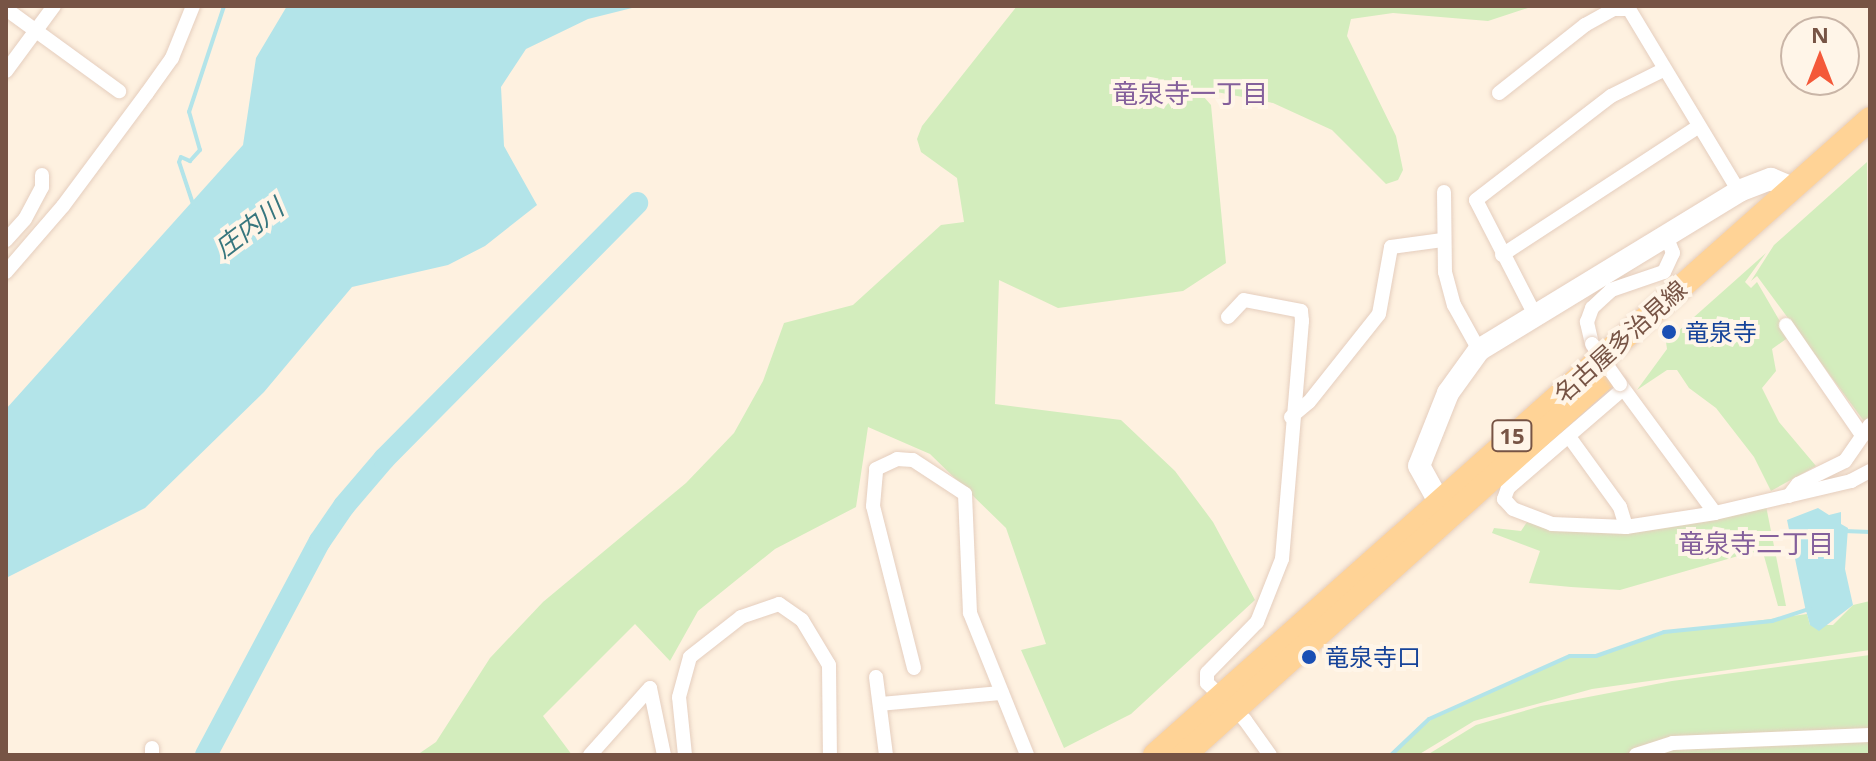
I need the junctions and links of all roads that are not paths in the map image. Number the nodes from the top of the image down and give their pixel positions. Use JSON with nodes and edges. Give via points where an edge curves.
{"nodes":[{"id":1,"x":54,"y":6,"type":"edge"},
{"id":2,"x":193,"y":6,"type":"edge"},
{"id":3,"x":6,"y":9,"type":"edge"},
{"id":4,"x":36,"y":31,"type":"junction"},
{"id":5,"x":1665,"y":69,"type":"junction"},
{"id":6,"x":6,"y":71,"type":"edge"},
{"id":7,"x":119,"y":91,"type":"dead end"},
{"id":8,"x":1499,"y":93,"type":"dead end"},
{"id":9,"x":1870,"y":119,"type":"edge"},
{"id":10,"x":1699,"y":126,"type":"junction"},
{"id":11,"x":1870,"y":140,"type":"edge"},
{"id":12,"x":42,"y":175,"type":"dead end"},
{"id":13,"x":1792,"y":188,"type":"junction"},
{"id":14,"x":1739,"y":191,"type":"junction"},
{"id":15,"x":1444,"y":192,"type":"dead end"},
{"id":16,"x":1667,"y":238,"type":"junction"},
{"id":17,"x":6,"y":240,"type":"edge"},
{"id":18,"x":1443,"y":240,"type":"junction"},
{"id":19,"x":1502,"y":255,"type":"junction"},
{"id":20,"x":6,"y":272,"type":"edge"},
{"id":21,"x":1535,"y":315,"type":"junction"},
{"id":22,"x":1228,"y":317,"type":"dead end"},
{"id":23,"x":1786,"y":325,"type":"dead end"},
{"id":24,"x":1479,"y":350,"type":"junction"},
{"id":25,"x":1622,"y":387,"type":"junction"},
{"id":26,"x":1291,"y":417,"type":"junction"},
{"id":27,"x":1866,"y":430,"type":"edge"},
{"id":28,"x":1570,"y":438,"type":"junction"},
{"id":29,"x":1870,"y":471,"type":"edge"},
{"id":30,"x":1789,"y":496,"type":"junction"},
{"id":31,"x":1446,"y":506,"type":"junction"},
{"id":32,"x":1715,"y":513,"type":"junction"},
{"id":33,"x":1626,"y":527,"type":"junction"},
{"id":34,"x":914,"y":668,"type":"dead end"},
{"id":35,"x":876,"y":677,"type":"dead end"},
{"id":36,"x":1002,"y":693,"type":"junction"},
{"id":37,"x":1226,"y":703,"type":"junction"},
{"id":38,"x":880,"y":704,"type":"junction"},
{"id":39,"x":1870,"y":735,"type":"edge"},
{"id":40,"x":590,"y":755,"type":"edge"},
{"id":41,"x":664,"y":755,"type":"edge"},
{"id":42,"x":685,"y":755,"type":"edge"},
{"id":43,"x":830,"y":755,"type":"edge"},
{"id":44,"x":886,"y":755,"type":"edge"},
{"id":45,"x":1027,"y":755,"type":"edge"},
{"id":46,"x":1155,"y":755,"type":"edge"},
{"id":47,"x":1184,"y":755,"type":"edge"},
{"id":48,"x":1270,"y":755,"type":"edge"},
{"id":49,"x":1636,"y":755,"type":"edge"}],
"edges":[{"from":1,"to":4,"type":"street"},
{"from":2,"to":20,"type":"street","via":[[172,58],[63,206]]},
{"from":3,"to":4,"type":"street"},
{"from":4,"to":6,"type":"street"},
{"from":4,"to":7,"type":"street"},
{"from":5,"to":8,"type":"street","via":[[1629,9],[1622,7],[1567,38]]},
{"from":5,"to":10,"type":"street"},
{"from":5,"to":19,"type":"street","via":[[1611,96],[1476,200]]},
{"from":9,"to":13,"type":"main road","name":"名古屋多治見線","number":"15"},
{"from":10,"to":14,"type":"street"},
{"from":10,"to":19,"type":"street"},
{"from":11,"to":31,"type":"main road","name":"名古屋多治見線","number":"15"},
{"from":12,"to":17,"type":"street","via":[[42,187],[25,219]]},
{"from":13,"to":14,"type":"street","via":[[1771,179]]},
{"from":13,"to":31,"type":"main road","name":"名古屋多治見線","number":"15"},
{"from":14,"to":16,"type":"street"},
{"from":15,"to":18,"type":"street"},
{"from":16,"to":21,"type":"street"},
{"from":16,"to":25,"type":"street","bridge":true,"via":[[1673,253],[1664,272],[1611,290],[1592,308],[1587,322],[1592,344]]},
{"from":18,"to":24,"type":"street","via":[[1454,305]]},
{"from":18,"to":26,"type":"street","via":[[1391,247],[1379,314]]},
{"from":19,"to":21,"type":"street"},
{"from":21,"to":24,"type":"street"},
{"from":22,"to":26,"type":"street","via":[[1244,300],[1301,311]]},
{"from":23,"to":27,"type":"street"},
{"from":24,"to":31,"type":"street","via":[[1448,393],[1419,466]]},
{"from":25,"to":28,"type":"street"},
{"from":25,"to":32,"type":"street"},
{"from":26,"to":37,"type":"street","via":[[1282,559],[1257,622],[1207,673],[1207,683]]},
{"from":27,"to":30,"type":"street","via":[[1845,461],[1798,484]]},
{"from":28,"to":33,"type":"street","via":[[1620,507]]},
{"from":28,"to":33,"type":"street","via":[[1508,488],[1504,499],[1513,509],[1552,524]]},
{"from":29,"to":30,"type":"street"},
{"from":30,"to":32,"type":"street"},
{"from":31,"to":37,"type":"main road","name":"名古屋多治見線","number":"15"},
{"from":32,"to":33,"type":"street"},
{"from":34,"to":36,"type":"street","via":[[873,506],[876,469],[897,459],[913,460],[965,494],[970,613]]},
{"from":35,"to":38,"type":"street"},
{"from":36,"to":38,"type":"street"},
{"from":36,"to":45,"type":"street"},
{"from":37,"to":46,"type":"main road","name":"名古屋多治見線","number":"15"},
{"from":37,"to":47,"type":"main road","name":"名古屋多治見線","number":"15"},
{"from":37,"to":48,"type":"street"},
{"from":38,"to":44,"type":"street"},
{"from":39,"to":49,"type":"street","via":[[1673,743]]},
{"from":40,"to":41,"type":"street","via":[[650,688]]},
{"from":42,"to":43,"type":"street","via":[[679,697],[690,657],[741,617],[779,604],[802,620],[829,665]]}]}
